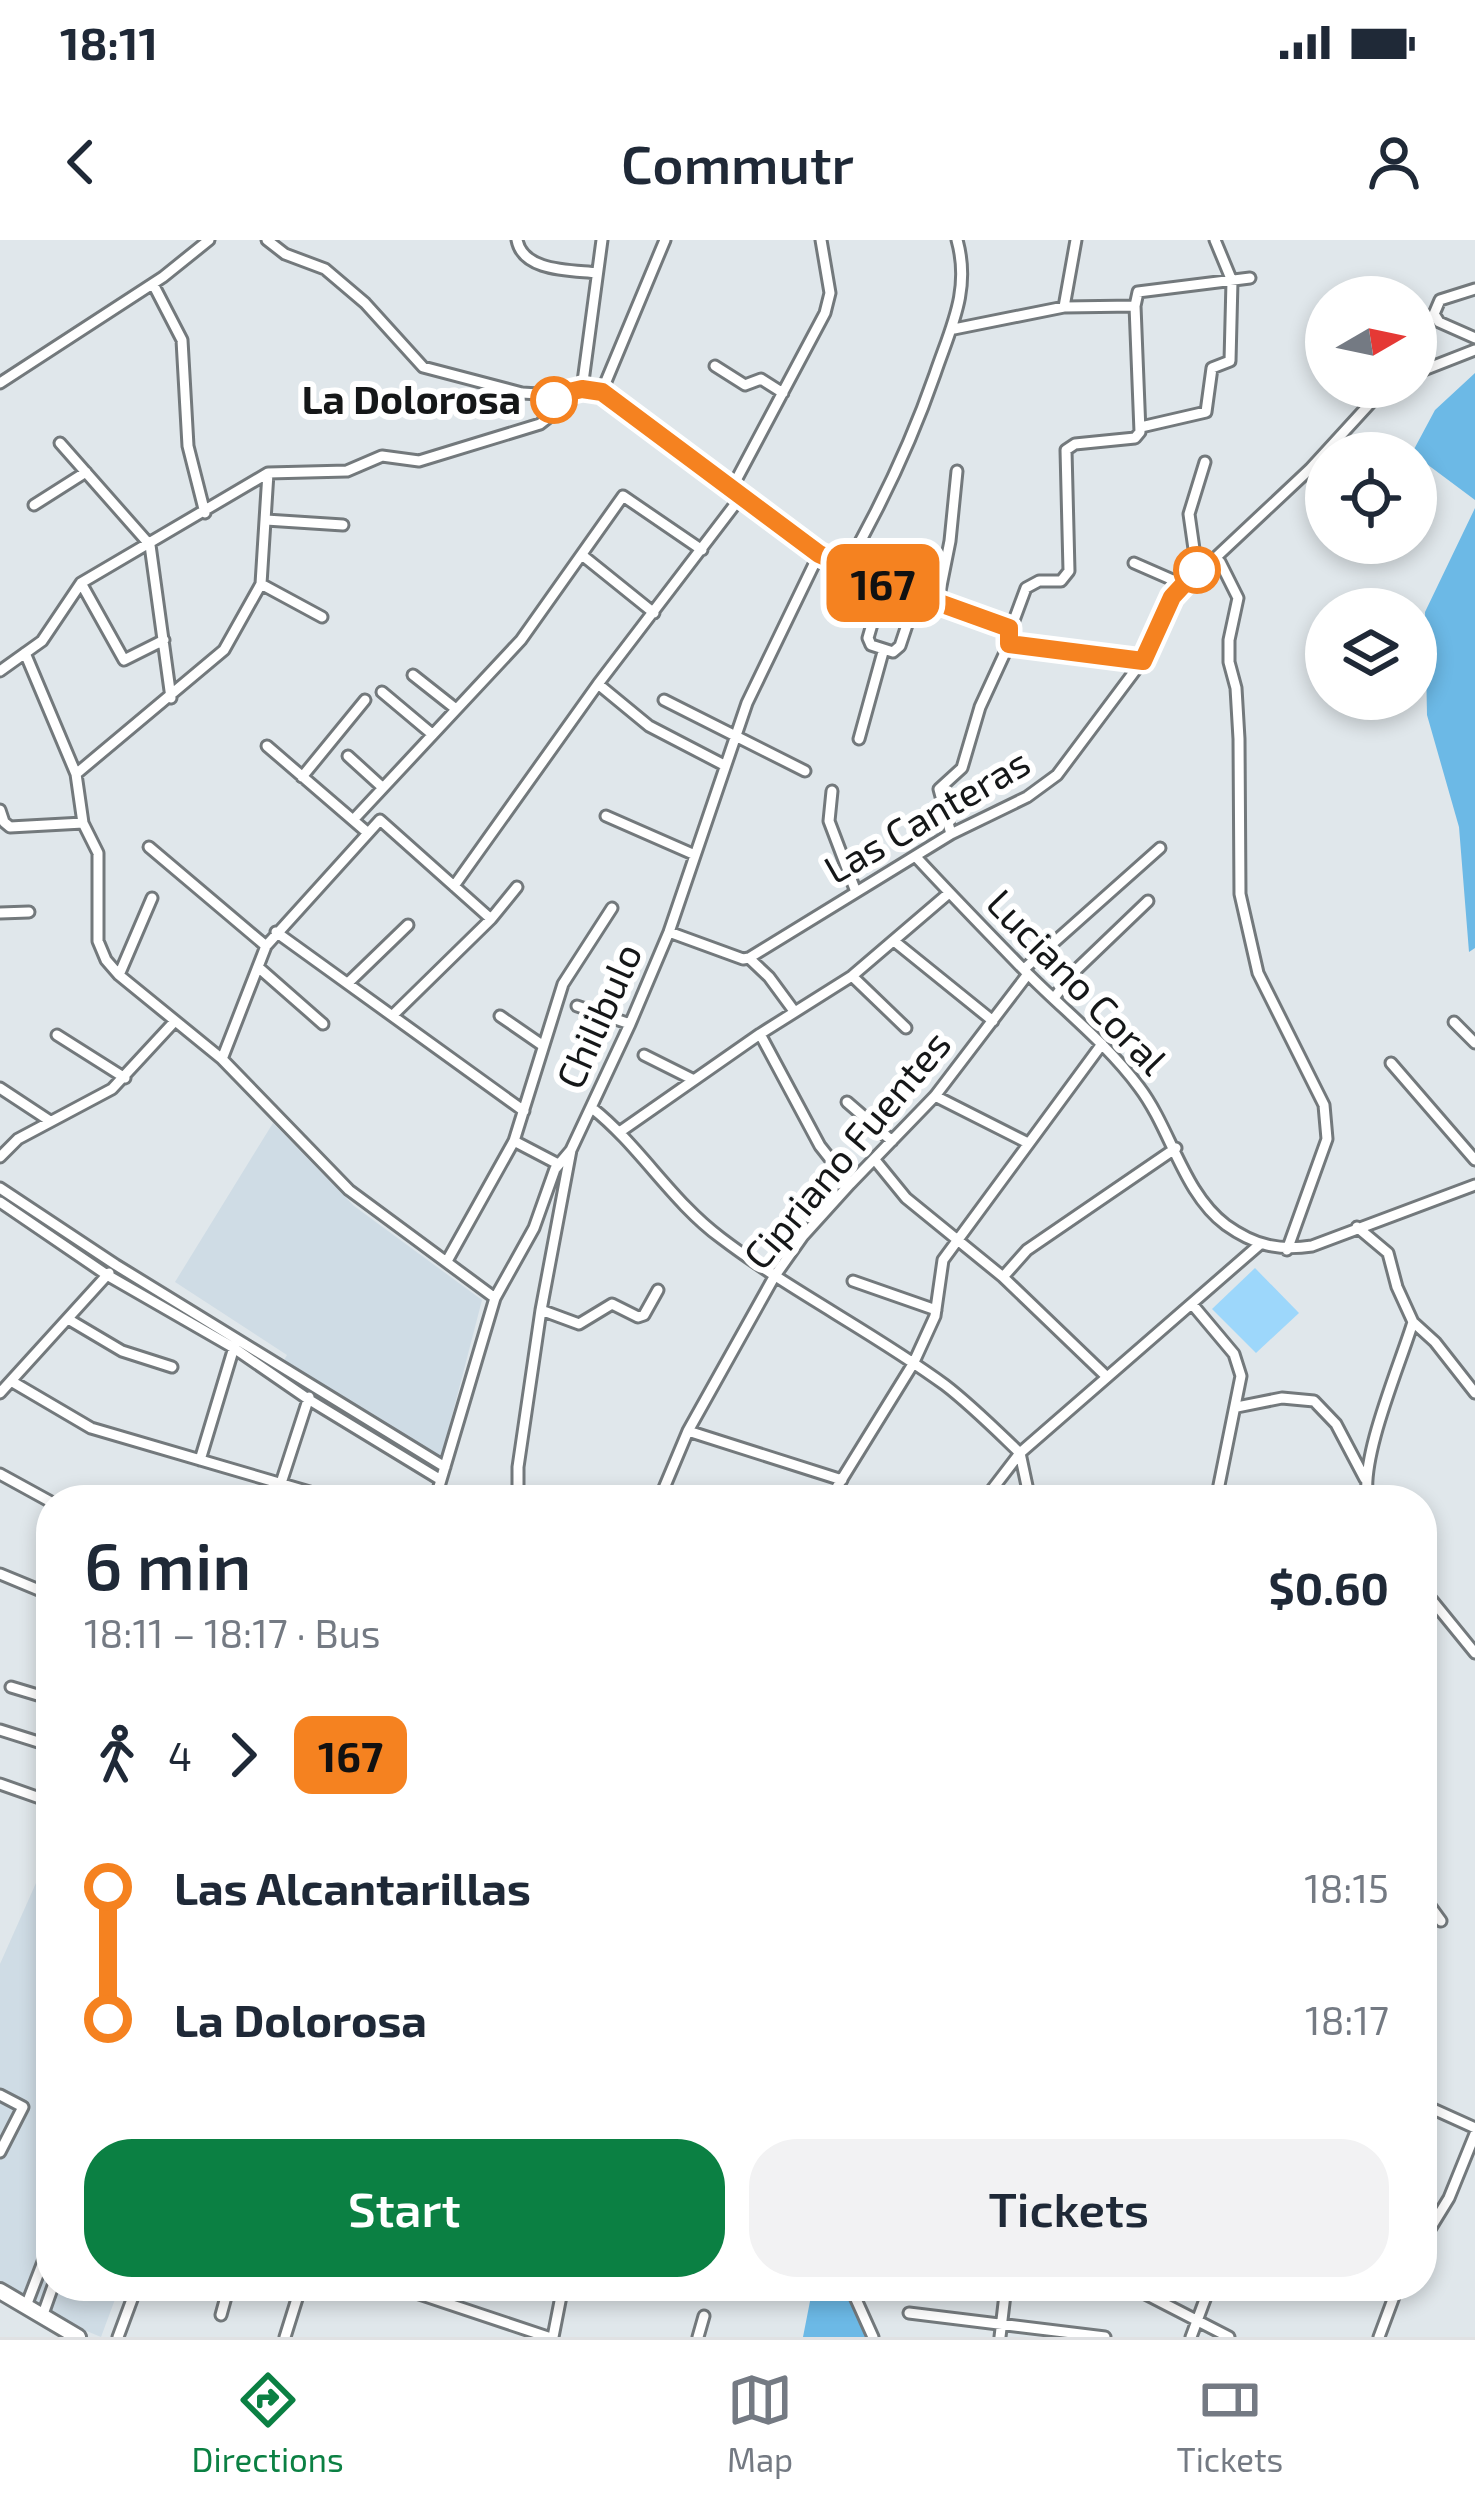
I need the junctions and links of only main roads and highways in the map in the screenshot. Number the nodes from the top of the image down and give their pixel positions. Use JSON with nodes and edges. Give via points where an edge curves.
{"nodes":[{"id":1,"x":0,"y":2291,"type":"edge"},
{"id":2,"x":60,"y":2333,"type":"edge"},
{"id":3,"x":78,"y":2337,"type":"edge"}],
"edges":[{"from":1,"to":2,"type":"main road"},
{"from":2,"to":3,"type":"main road"}]}
